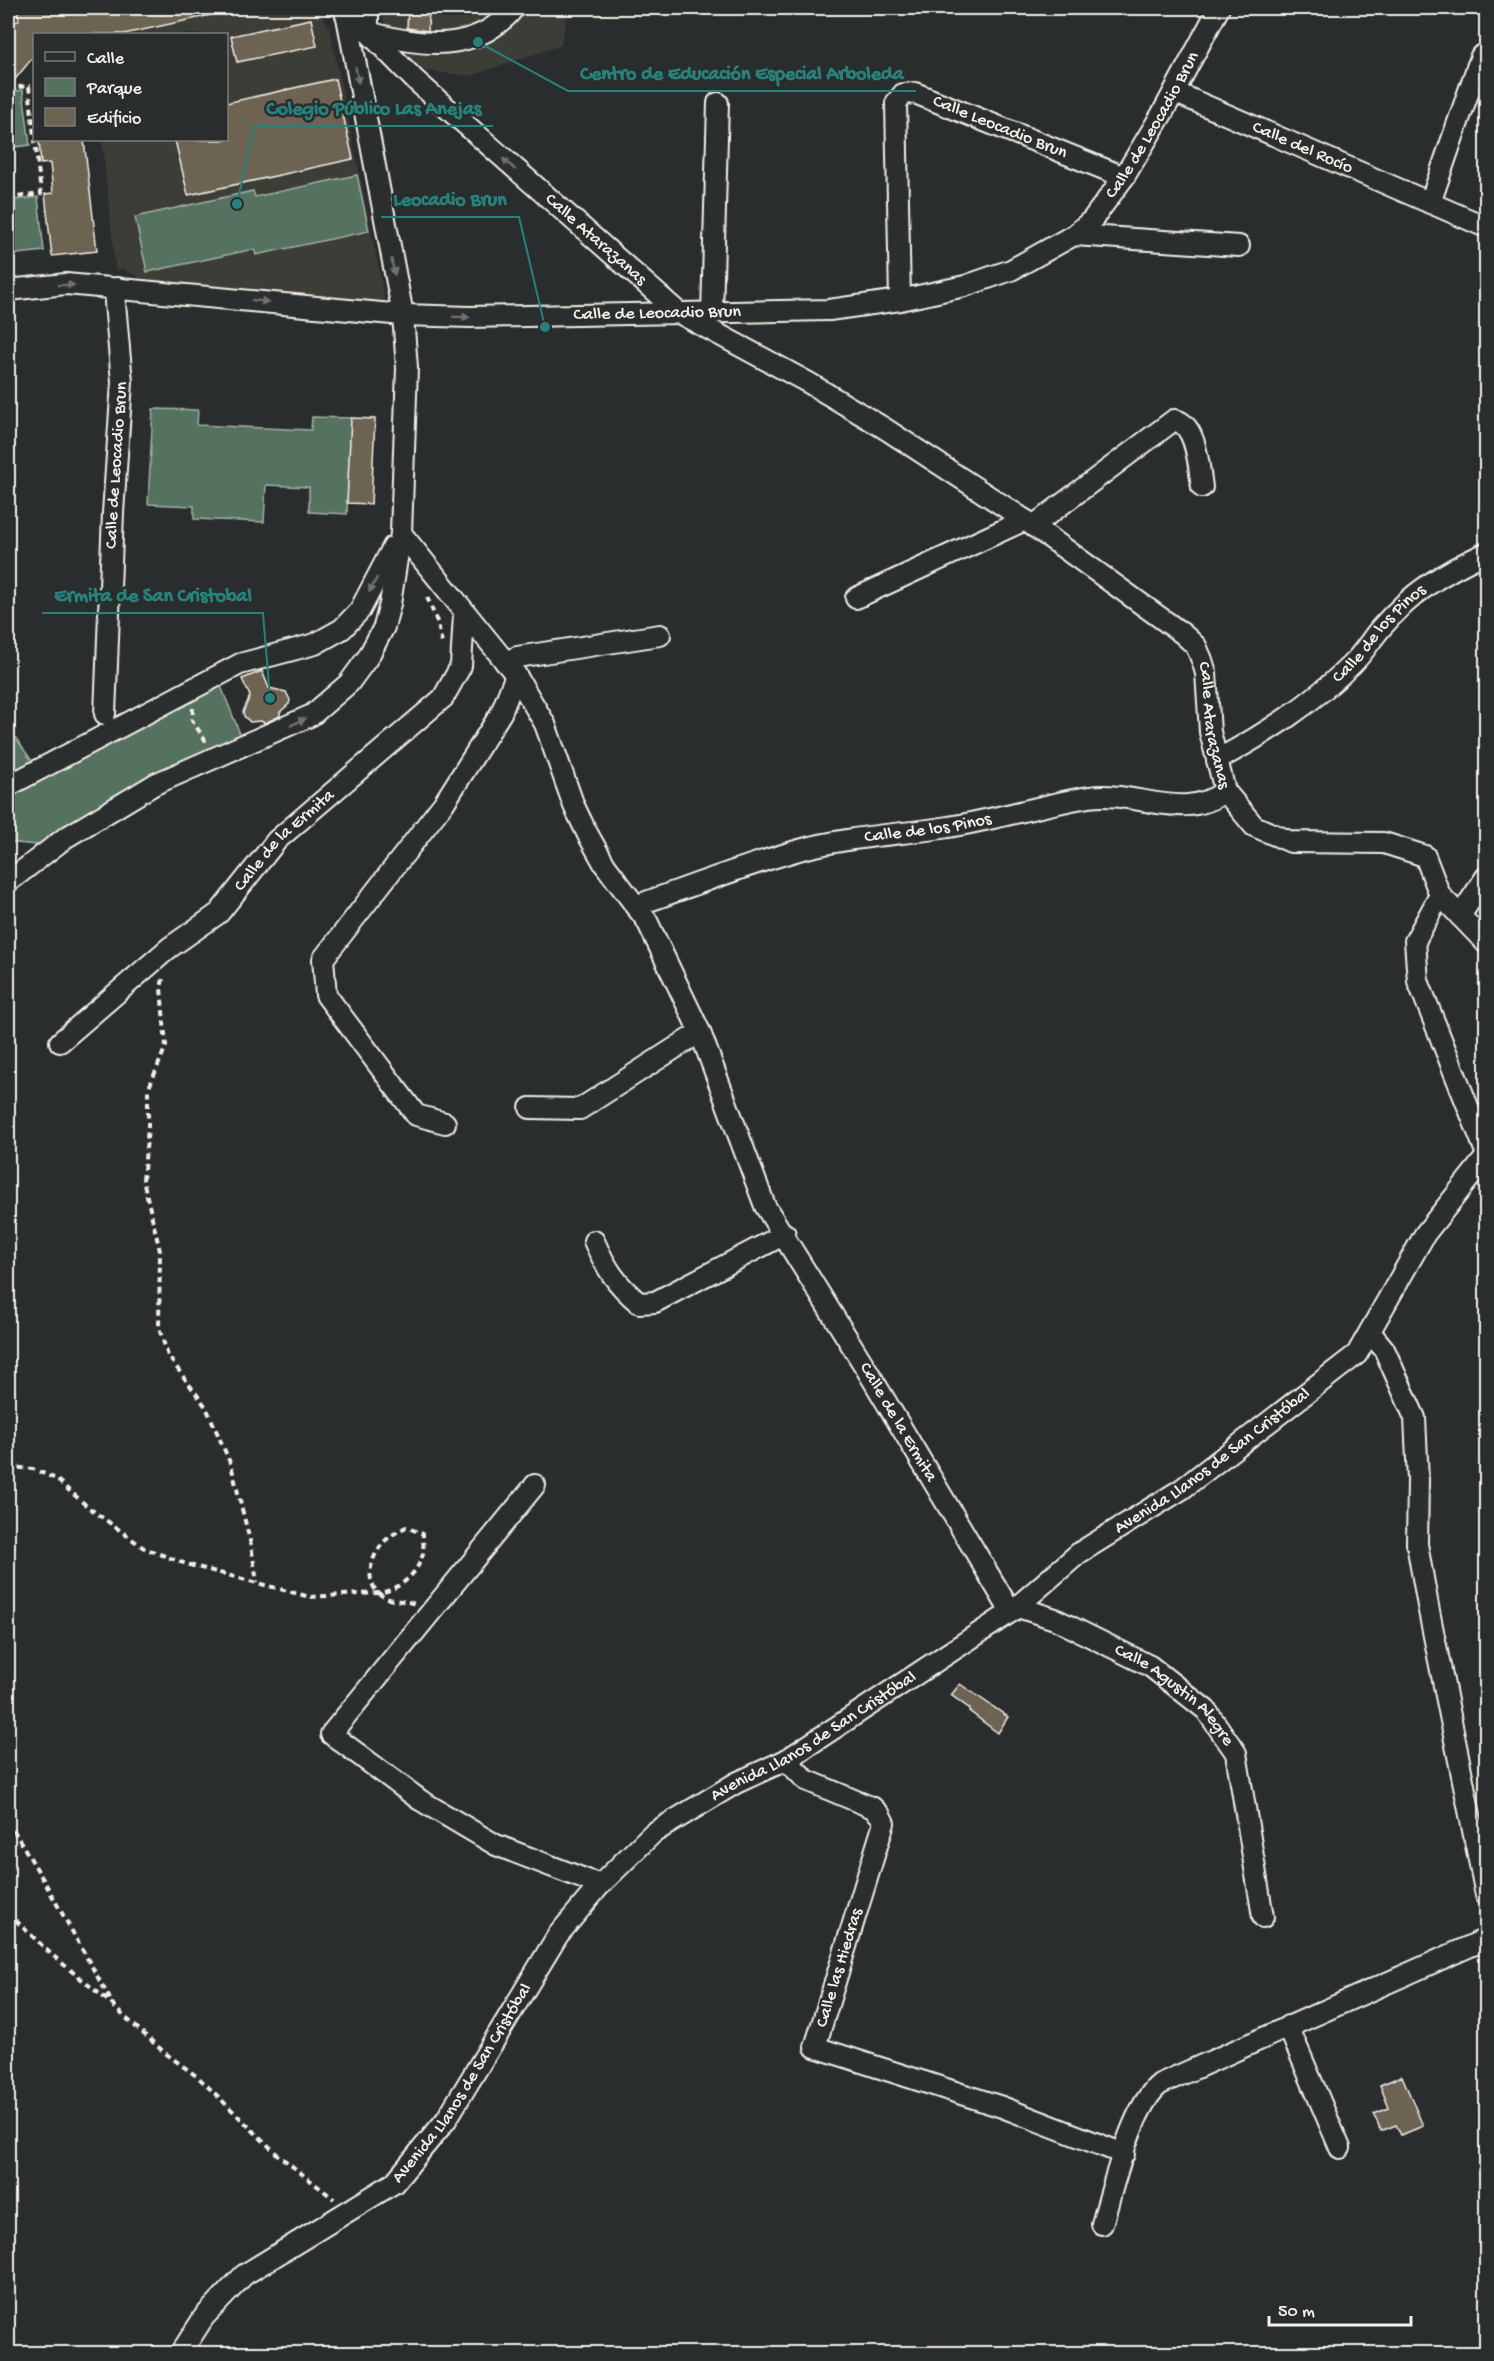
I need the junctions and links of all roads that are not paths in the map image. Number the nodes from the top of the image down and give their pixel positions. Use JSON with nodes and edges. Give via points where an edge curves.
{"nodes":[{"id":1,"x":368,"y":8,"type":"edge"},
{"id":2,"x":513,"y":8,"type":"edge"},
{"id":3,"x":1219,"y":8,"type":"edge"},
{"id":4,"x":345,"y":13,"type":"edge"},
{"id":5,"x":368,"y":32,"type":"junction"},
{"id":6,"x":382,"y":47,"type":"junction"},
{"id":7,"x":353,"y":49,"type":"junction"},
{"id":8,"x":1481,"y":56,"type":"dead end"},
{"id":9,"x":1174,"y":92,"type":"junction"},
{"id":10,"x":718,"y":103,"type":"dead end"},
{"id":11,"x":1124,"y":177,"type":"junction"},
{"id":12,"x":1430,"y":203,"type":"junction"},
{"id":13,"x":1486,"y":227,"type":"edge"},
{"id":14,"x":1074,"y":235,"type":"junction"},
{"id":15,"x":1239,"y":246,"type":"dead end"},
{"id":16,"x":118,"y":288,"type":"junction"},
{"id":17,"x":8,"y":290,"type":"edge"},
{"id":18,"x":900,"y":300,"type":"junction"},
{"id":19,"x":679,"y":313,"type":"junction"},
{"id":20,"x":712,"y":313,"type":"junction"},
{"id":21,"x":403,"y":315,"type":"junction"},
{"id":22,"x":1202,"y":487,"type":"dead end"},
{"id":23,"x":1029,"y":523,"type":"junction"},
{"id":24,"x":400,"y":533,"type":"junction"},
{"id":25,"x":1486,"y":553,"type":"edge"},
{"id":26,"x":856,"y":597,"type":"dead end"},
{"id":27,"x":464,"y":614,"type":"junction"},
{"id":28,"x":660,"y":635,"type":"dead end"},
{"id":29,"x":511,"y":668,"type":"junction"},
{"id":30,"x":105,"y":714,"type":"dead end"},
{"id":31,"x":1217,"y":760,"type":"junction"},
{"id":32,"x":8,"y":786,"type":"edge"},
{"id":33,"x":1226,"y":791,"type":"junction"},
{"id":34,"x":1486,"y":877,"type":"edge"},
{"id":35,"x":8,"y":882,"type":"edge"},
{"id":36,"x":1440,"y":896,"type":"junction"},
{"id":37,"x":635,"y":906,"type":"junction"},
{"id":38,"x":1460,"y":916,"type":"junction"},
{"id":39,"x":1486,"y":943,"type":"edge"},
{"id":40,"x":700,"y":1032,"type":"junction"},
{"id":41,"x":60,"y":1042,"type":"dead end"},
{"id":42,"x":530,"y":1108,"type":"dead end"},
{"id":43,"x":445,"y":1123,"type":"dead end"},
{"id":44,"x":1486,"y":1152,"type":"edge"},
{"id":45,"x":1486,"y":1157,"type":"edge"},
{"id":46,"x":785,"y":1234,"type":"junction"},
{"id":47,"x":594,"y":1241,"type":"dead end"},
{"id":48,"x":1370,"y":1332,"type":"junction"},
{"id":49,"x":535,"y":1485,"type":"dead end"},
{"id":50,"x":1014,"y":1609,"type":"junction"},
{"id":51,"x":786,"y":1760,"type":"junction"},
{"id":52,"x":600,"y":1885,"type":"junction"},
{"id":53,"x":1486,"y":1895,"type":"edge"},
{"id":54,"x":1263,"y":1917,"type":"dead end"},
{"id":55,"x":1486,"y":1939,"type":"edge"},
{"id":56,"x":1288,"y":2026,"type":"junction"},
{"id":57,"x":1341,"y":2148,"type":"dead end"},
{"id":58,"x":1124,"y":2154,"type":"junction"},
{"id":59,"x":1102,"y":2224,"type":"dead end"},
{"id":60,"x":180,"y":2354,"type":"edge"}],
"edges":[{"from":1,"to":5,"type":"street"},
{"from":2,"to":5,"type":"street","via":[[494,27],[455,43]]},
{"from":3,"to":9,"type":"street","name":"Calle de Leocadio Brun"},
{"from":4,"to":5,"type":"street","name":"Calle Atarazanas"},
{"from":4,"to":7,"type":"street"},
{"from":5,"to":6,"type":"street","name":"Calle Atarazanas"},
{"from":6,"to":7,"type":"street"},
{"from":19,"to":6,"type":"street","name":"Calle Atarazanas","one_way":true,"via":[[422,87]]},
{"from":7,"to":21,"type":"street","one_way":true},
{"from":8,"to":12,"type":"street"},
{"from":9,"to":11,"type":"street","name":"Calle de Leocadio Brun"},
{"from":9,"to":12,"type":"street","name":"Calle del Rocío"},
{"from":10,"to":20,"type":"street"},
{"from":11,"to":14,"type":"street","name":"Calle de Leocadio Brun","via":[[1092,220]]},
{"from":11,"to":18,"type":"street","name":"Calle Leocadio Brun","via":[[915,93],[903,94],[896,103]]},
{"from":12,"to":13,"type":"street","name":"Calle del Rocío"},
{"from":14,"to":15,"type":"street"},
{"from":14,"to":18,"type":"street","name":"Calle de Leocadio Brun","via":[[1011,270],[965,286]]},
{"from":17,"to":16,"type":"street","name":"Calle de Leocadio Brun","one_way":true,"via":[[66,284]]},
{"from":16,"to":21,"type":"street","name":"Calle de Leocadio Brun","one_way":true},
{"from":16,"to":30,"type":"street","name":"Calle de Leocadio Brun","via":[[115,303],[122,382]]},
{"from":18,"to":20,"type":"street","name":"Calle de Leocadio Brun","via":[[830,310]]},
{"from":19,"to":20,"type":"street","name":"Calle de Leocadio Brun"},
{"from":21,"to":19,"type":"street","name":"Calle de Leocadio Brun","one_way":true},
{"from":19,"to":23,"type":"street","name":"Calle Atarazanas","via":[[828,394]]},
{"from":21,"to":24,"type":"street","via":[[407,368]]},
{"from":22,"to":23,"type":"street","via":[[1192,435],[1186,426],[1174,420]]},
{"from":23,"to":26,"type":"street"},
{"from":23,"to":31,"type":"street","name":"Calle Atarazanas","via":[[1196,646],[1206,674],[1210,732]]},
{"from":24,"to":27,"type":"street","name":"Calle de la Ermita"},
{"from":24,"to":32,"type":"street","one_way":true,"via":[[360,610],[342,629],[315,644],[240,664]]},
{"from":35,"to":24,"type":"street","one_way":true,"via":[[65,838],[122,803],[155,784],[312,715],[350,683],[384,627]]},
{"from":25,"to":31,"type":"street","name":"Calle de los Pinos","via":[[1414,593],[1352,664],[1312,699],[1287,720]]},
{"from":27,"to":29,"type":"street","name":"Calle de la Ermita"},
{"from":27,"to":41,"type":"street","name":"Calle de la Ermita","via":[[461,666],[443,698],[277,840],[219,913],[169,948]]},
{"from":28,"to":29,"type":"street","via":[[517,657]]},
{"from":29,"to":37,"type":"street","name":"Calle de la Ermita","via":[[545,724],[587,833]]},
{"from":29,"to":43,"type":"street","via":[[501,713],[444,803],[323,959],[326,995],[416,1115]]},
{"from":31,"to":33,"type":"street","name":"Calle Atarazanas"},
{"from":33,"to":36,"type":"street","name":"Calle Atarazanas","via":[[1254,826],[1291,842],[1384,843],[1425,856]]},
{"from":33,"to":37,"type":"street","name":"Calle de los Pinos","via":[[1215,799],[1190,806],[1122,796],[1090,797],[944,828],[832,842]]},
{"from":34,"to":38,"type":"street"},
{"from":36,"to":38,"type":"street"},
{"from":36,"to":44,"type":"street","via":[[1414,941],[1418,981]]},
{"from":37,"to":40,"type":"street","name":"Calle de la Ermita","via":[[654,935]]},
{"from":38,"to":39,"type":"street"},
{"from":40,"to":42,"type":"street","via":[[580,1109]]},
{"from":40,"to":46,"type":"street","name":"Calle de la Ermita","via":[[765,1206]]},
{"from":45,"to":48,"type":"street","name":"Avenida Llanos de San Cristóbal","via":[[1425,1234]]},
{"from":46,"to":47,"type":"street","via":[[655,1302],[639,1303],[606,1269]]},
{"from":46,"to":50,"type":"street","name":"Calle de la Ermita"},
{"from":48,"to":50,"type":"street","name":"Avenida Llanos de San Cristóbal","via":[[1348,1361],[1182,1489],[1079,1553]]},
{"from":48,"to":53,"type":"street","via":[[1384,1348],[1415,1419],[1417,1544]]},
{"from":49,"to":52,"type":"street","via":[[331,1734],[420,1800],[496,1845]]},
{"from":50,"to":51,"type":"street","name":"Avenida Llanos de San Cristóbal"},
{"from":50,"to":54,"type":"street","name":"Calle Agustin Alegre","via":[[1055,1619],[1150,1666],[1206,1710],[1236,1752]]},
{"from":51,"to":52,"type":"street","name":"Avenida Llanos de San Cristóbal","via":[[736,1783],[653,1833]]},
{"from":51,"to":58,"type":"street","name":"Calle las Hiedras","via":[[806,1780],[873,1808],[884,1823],[815,2047],[1002,2107]]},
{"from":52,"to":60,"type":"street","name":"Avenida Llanos de San Cristóbal","via":[[558,1935],[446,2120],[394,2183],[244,2275],[204,2318]]},
{"from":55,"to":56,"type":"street"},
{"from":56,"to":57,"type":"street"},
{"from":56,"to":58,"type":"street","via":[[1154,2089]]},
{"from":58,"to":59,"type":"street"}]}
